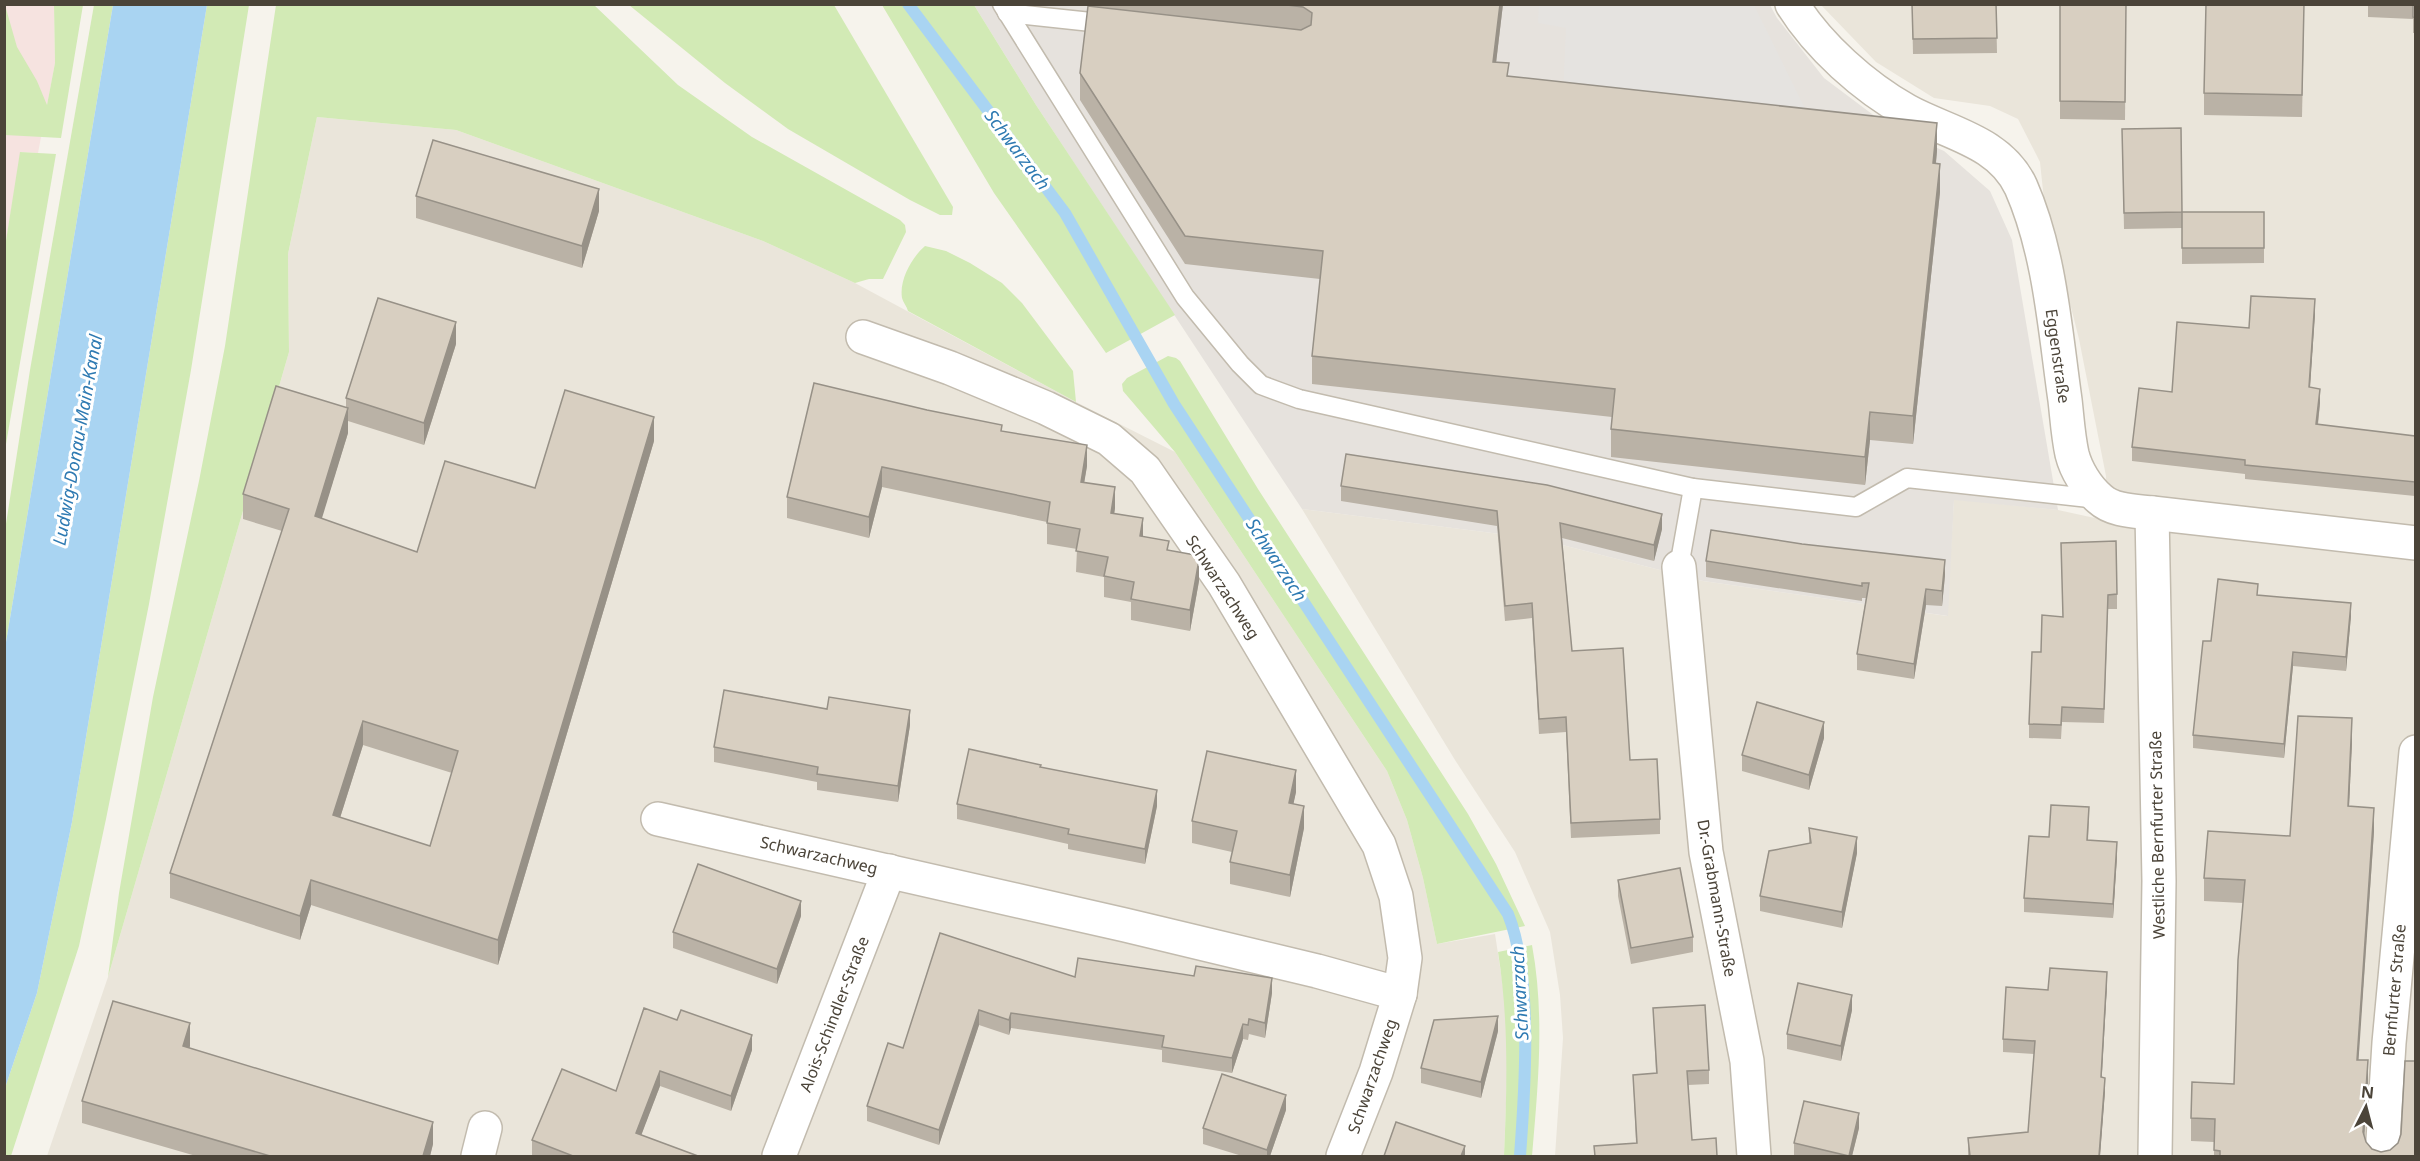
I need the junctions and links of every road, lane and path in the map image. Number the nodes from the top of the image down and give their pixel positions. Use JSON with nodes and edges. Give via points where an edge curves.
{"nodes":[{"id":1,"x":1792,"y":4,"type":"edge"},
{"id":2,"x":1005,"y":9,"type":"edge"},
{"id":3,"x":1125,"y":26,"type":"edge"},
{"id":4,"x":863,"y":337,"type":"dead end"},
{"id":5,"x":1693,"y":488,"type":"junction"},
{"id":6,"x":2100,"y":499,"type":"junction"},
{"id":7,"x":2152,"y":513,"type":"junction"},
{"id":8,"x":2415,"y":543,"type":"edge"},
{"id":9,"x":1679,"y":567,"type":"joint"},
{"id":10,"x":2415,"y":752,"type":"edge"},
{"id":11,"x":658,"y":819,"type":"dead end"},
{"id":12,"x":889,"y":871,"type":"junction"},
{"id":13,"x":1400,"y":994,"type":"junction"},
{"id":14,"x":779,"y":1156,"type":"edge"},
{"id":15,"x":1343,"y":1156,"type":"edge"},
{"id":16,"x":1754,"y":1156,"type":"edge"},
{"id":17,"x":2155,"y":1156,"type":"edge"},
{"id":18,"x":2382,"y":1156,"type":"edge"}],
"edges":[{"from":1,"to":6,"type":"street","name":"Eggenstraße","via":[[1844,67],[1907,111],[1972,139],[2003,161],[2020,185],[2042,251],[2073,454],[2082,479]]},
{"from":2,"to":3,"type":"lane"},
{"from":2,"to":5,"type":"lane","via":[[1185,297],[1261,385],[1299,399]]},
{"from":4,"to":13,"type":"street","name":"Schwarzachweg","via":[[1046,408],[1109,439],[1145,470],[1224,584],[1379,845],[1396,896],[1404,958]]},
{"from":5,"to":6,"type":"lane","via":[[1856,507],[1907,478]]},
{"from":5,"to":9,"type":"lane"},
{"from":6,"to":7,"type":"street","via":[[2116,507]]},
{"from":7,"to":8,"type":"street"},
{"from":7,"to":17,"type":"street","name":"Westliche Bernfurter Straße","via":[[2159,881]]},
{"from":9,"to":16,"type":"street","name":"Dr.-Grabmann-Straße","via":[[1706,852],[1747,1061]]},
{"from":10,"to":18,"type":"street","name":"Bernfurter Straße"},
{"from":11,"to":12,"type":"street","name":"Schwarzachweg"},
{"from":12,"to":13,"type":"street","name":"Schwarzachweg"},
{"from":12,"to":14,"type":"street","name":"Alois-Schindler-Straße"},
{"from":13,"to":15,"type":"street","name":"Schwarzachweg","via":[[1376,1072]]}]}
